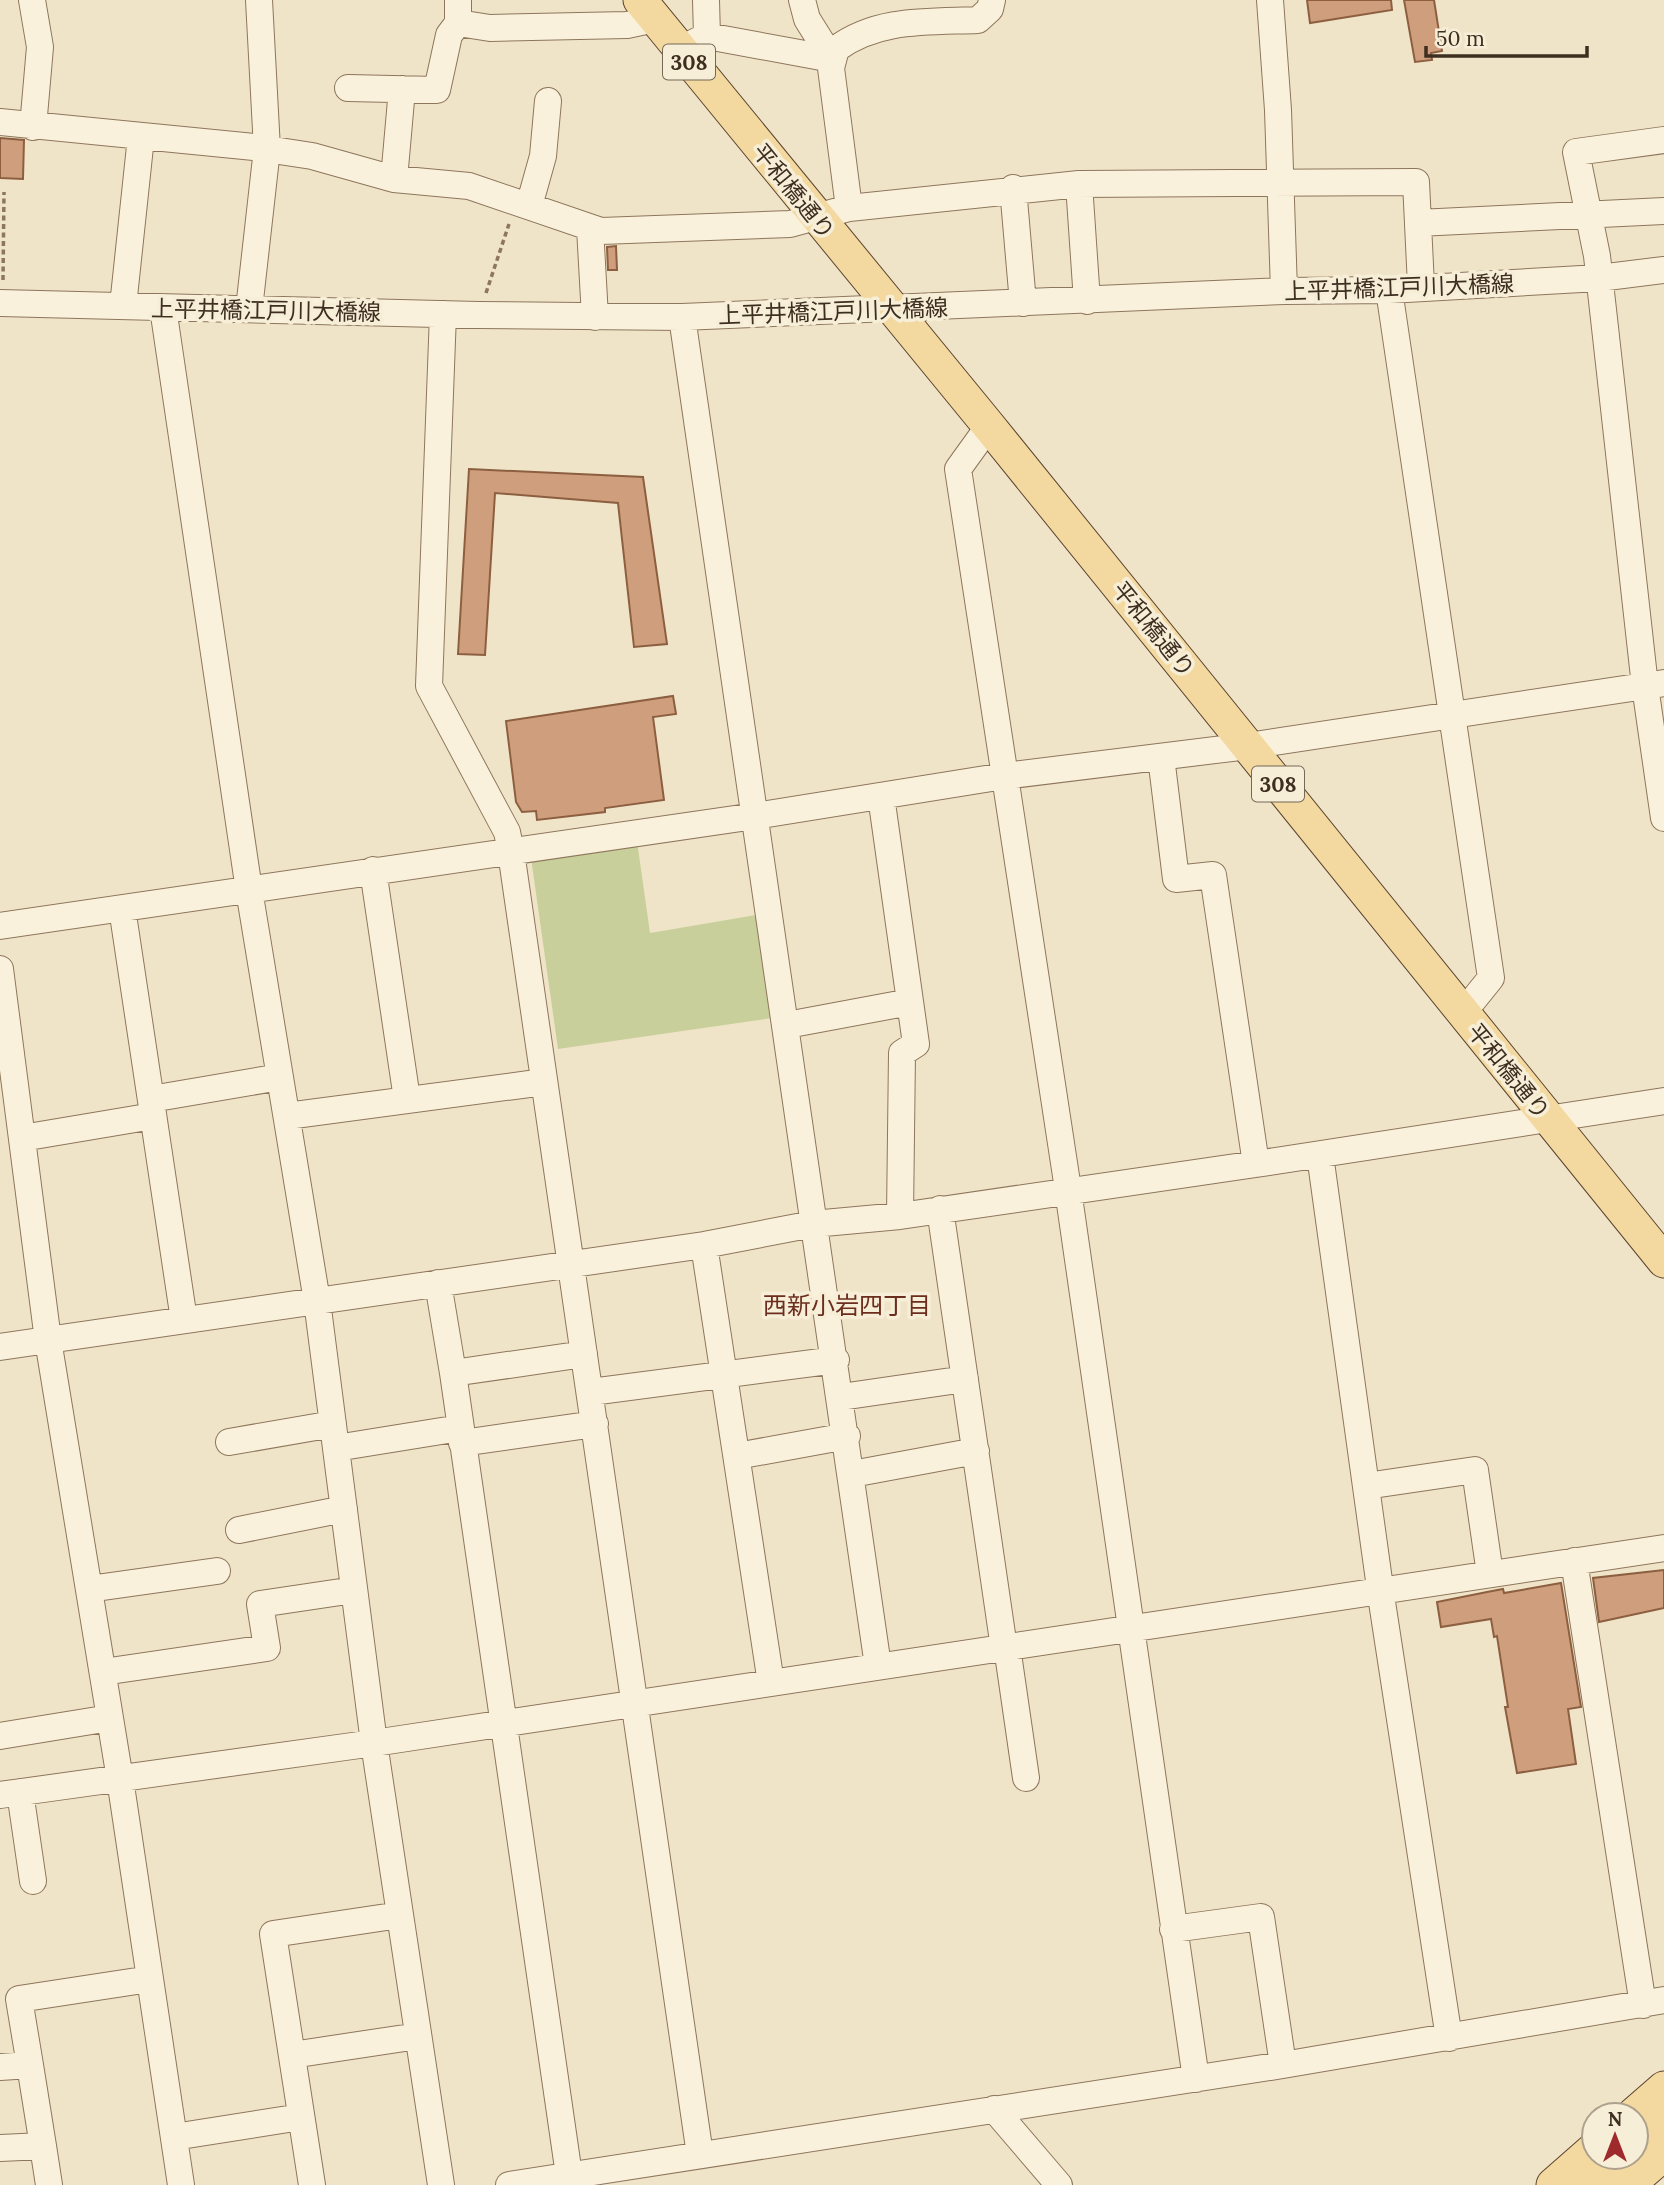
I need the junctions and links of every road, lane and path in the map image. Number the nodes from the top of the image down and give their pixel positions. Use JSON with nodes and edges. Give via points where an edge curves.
{"nodes":[{"id":1,"x":32,"y":0,"type":"edge"},
{"id":2,"x":259,"y":0,"type":"edge"},
{"id":3,"x":706,"y":0,"type":"edge"},
{"id":4,"x":802,"y":0,"type":"edge"},
{"id":5,"x":992,"y":0,"type":"edge"},
{"id":6,"x":1269,"y":0,"type":"edge"},
{"id":7,"x":648,"y":10,"type":"edge"},
{"id":8,"x":944,"y":11,"type":"edge"},
{"id":9,"x":458,"y":12,"type":"edge"},
{"id":10,"x":693,"y":43,"type":"junction"},
{"id":11,"x":832,"y":59,"type":"junction"},
{"id":12,"x":348,"y":88,"type":"dead end"},
{"id":13,"x":402,"y":89,"type":"junction"},
{"id":14,"x":548,"y":101,"type":"dead end"},
{"id":15,"x":0,"y":122,"type":"edge"},
{"id":16,"x":33,"y":127,"type":"junction"},
{"id":17,"x":141,"y":137,"type":"junction"},
{"id":18,"x":1664,"y":140,"type":"edge"},
{"id":19,"x":267,"y":149,"type":"junction"},
{"id":20,"x":394,"y":179,"type":"junction"},
{"id":21,"x":1079,"y":184,"type":"junction"},
{"id":22,"x":1281,"y":185,"type":"junction"},
{"id":23,"x":1013,"y":188,"type":"junction"},
{"id":24,"x":4,"y":192,"type":"dead end"},
{"id":25,"x":523,"y":203,"type":"junction"},
{"id":26,"x":849,"y":208,"type":"junction"},
{"id":27,"x":1664,"y":211,"type":"edge"},
{"id":28,"x":1589,"y":215,"type":"junction"},
{"id":29,"x":816,"y":218,"type":"junction"},
{"id":30,"x":1418,"y":223,"type":"junction"},
{"id":31,"x":590,"y":228,"type":"junction"},
{"id":32,"x":1664,"y":270,"type":"edge"},
{"id":33,"x":1599,"y":278,"type":"junction"},
{"id":34,"x":1421,"y":286,"type":"junction"},
{"id":35,"x":1389,"y":290,"type":"junction"},
{"id":36,"x":1284,"y":291,"type":"junction"},
{"id":37,"x":1087,"y":301,"type":"junction"},
{"id":38,"x":1,"y":303,"type":"edge"},
{"id":39,"x":1023,"y":303,"type":"junction"},
{"id":40,"x":122,"y":306,"type":"junction"},
{"id":41,"x":163,"y":307,"type":"junction"},
{"id":42,"x":248,"y":309,"type":"junction"},
{"id":43,"x":892,"y":309,"type":"junction"},
{"id":44,"x":443,"y":314,"type":"junction"},
{"id":45,"x":478,"y":315,"type":"junction"},
{"id":46,"x":595,"y":317,"type":"junction"},
{"id":47,"x":682,"y":317,"type":"junction"},
{"id":48,"x":989,"y":426,"type":"junction"},
{"id":49,"x":1654,"y":684,"type":"edge"},
{"id":50,"x":1453,"y":713,"type":"junction"},
{"id":51,"x":1248,"y":746,"type":"junction"},
{"id":52,"x":1161,"y":757,"type":"junction"},
{"id":53,"x":1004,"y":776,"type":"junction"},
{"id":54,"x":881,"y":796,"type":"junction"},
{"id":55,"x":755,"y":816,"type":"junction"},
{"id":56,"x":1664,"y":818,"type":"edge"},
{"id":57,"x":511,"y":852,"type":"junction"},
{"id":58,"x":373,"y":870,"type":"junction"},
{"id":59,"x":249,"y":890,"type":"junction"},
{"id":60,"x":122,"y":908,"type":"junction"},
{"id":61,"x":0,"y":926,"type":"edge"},
{"id":62,"x":0,"y":969,"type":"edge"},
{"id":63,"x":910,"y":1002,"type":"junction"},
{"id":64,"x":1462,"y":1014,"type":"junction"},
{"id":65,"x":787,"y":1025,"type":"junction"},
{"id":66,"x":280,"y":1077,"type":"junction"},
{"id":67,"x":544,"y":1082,"type":"junction"},
{"id":68,"x":407,"y":1099,"type":"junction"},
{"id":69,"x":1664,"y":1101,"type":"edge"},
{"id":70,"x":152,"y":1107,"type":"junction"},
{"id":71,"x":286,"y":1116,"type":"junction"},
{"id":72,"x":1548,"y":1118,"type":"junction"},
{"id":73,"x":22,"y":1138,"type":"junction"},
{"id":74,"x":1320,"y":1155,"type":"junction"},
{"id":75,"x":1256,"y":1164,"type":"junction"},
{"id":76,"x":1067,"y":1190,"type":"junction"},
{"id":77,"x":940,"y":1209,"type":"junction"},
{"id":78,"x":900,"y":1216,"type":"junction"},
{"id":79,"x":813,"y":1224,"type":"junction"},
{"id":80,"x":704,"y":1245,"type":"junction"},
{"id":81,"x":571,"y":1261,"type":"junction"},
{"id":82,"x":1664,"y":1261,"type":"edge"},
{"id":83,"x":438,"y":1283,"type":"junction"},
{"id":84,"x":317,"y":1301,"type":"junction"},
{"id":85,"x":184,"y":1320,"type":"junction"},
{"id":86,"x":48,"y":1340,"type":"junction"},
{"id":87,"x":0,"y":1347,"type":"edge"},
{"id":88,"x":584,"y":1353,"type":"junction"},
{"id":89,"x":836,"y":1360,"type":"junction"},
{"id":90,"x":453,"y":1373,"type":"junction"},
{"id":91,"x":725,"y":1376,"type":"junction"},
{"id":92,"x":965,"y":1379,"type":"junction"},
{"id":93,"x":591,"y":1392,"type":"junction"},
{"id":94,"x":841,"y":1397,"type":"junction"},
{"id":95,"x":595,"y":1424,"type":"junction"},
{"id":96,"x":334,"y":1436,"type":"junction"},
{"id":97,"x":461,"y":1436,"type":"junction"},
{"id":98,"x":847,"y":1436,"type":"junction"},
{"id":99,"x":229,"y":1442,"type":"dead end"},
{"id":100,"x":976,"y":1451,"type":"junction"},
{"id":101,"x":737,"y":1456,"type":"junction"},
{"id":102,"x":852,"y":1474,"type":"junction"},
{"id":103,"x":1366,"y":1486,"type":"junction"},
{"id":104,"x":344,"y":1509,"type":"junction"},
{"id":105,"x":239,"y":1530,"type":"dead end"},
{"id":106,"x":1664,"y":1548,"type":"edge"},
{"id":107,"x":1574,"y":1561,"type":"junction"},
{"id":108,"x":217,"y":1571,"type":"dead end"},
{"id":109,"x":1490,"y":1574,"type":"junction"},
{"id":110,"x":89,"y":1589,"type":"junction"},
{"id":111,"x":354,"y":1590,"type":"junction"},
{"id":112,"x":1381,"y":1590,"type":"junction"},
{"id":113,"x":1131,"y":1629,"type":"junction"},
{"id":114,"x":1005,"y":1648,"type":"junction"},
{"id":115,"x":878,"y":1666,"type":"junction"},
{"id":116,"x":103,"y":1672,"type":"junction"},
{"id":117,"x":771,"y":1683,"type":"junction"},
{"id":118,"x":635,"y":1703,"type":"junction"},
{"id":119,"x":110,"y":1718,"type":"junction"},
{"id":120,"x":501,"y":1723,"type":"junction"},
{"id":121,"x":0,"y":1736,"type":"edge"},
{"id":122,"x":374,"y":1743,"type":"junction"},
{"id":123,"x":1026,"y":1778,"type":"dead end"},
{"id":124,"x":120,"y":1779,"type":"junction"},
{"id":125,"x":10,"y":1794,"type":"edge"},
{"id":126,"x":33,"y":1881,"type":"dead end"},
{"id":127,"x":400,"y":1915,"type":"junction"},
{"id":128,"x":1173,"y":1929,"type":"junction"},
{"id":129,"x":150,"y":1979,"type":"junction"},
{"id":130,"x":1653,"y":2003,"type":"edge"},
{"id":131,"x":418,"y":2036,"type":"junction"},
{"id":132,"x":1449,"y":2039,"type":"junction"},
{"id":133,"x":292,"y":2055,"type":"junction"},
{"id":134,"x":30,"y":2065,"type":"junction"},
{"id":135,"x":1283,"y":2065,"type":"junction"},
{"id":136,"x":0,"y":2067,"type":"edge"},
{"id":137,"x":1196,"y":2079,"type":"junction"},
{"id":138,"x":1664,"y":2088,"type":"edge"},
{"id":139,"x":1649,"y":2101,"type":"edge"},
{"id":140,"x":994,"y":2109,"type":"junction"},
{"id":141,"x":302,"y":2117,"type":"junction"},
{"id":142,"x":1664,"y":2121,"type":"edge"},
{"id":143,"x":1650,"y":2134,"type":"edge"},
{"id":144,"x":174,"y":2137,"type":"junction"},
{"id":145,"x":43,"y":2146,"type":"junction"},
{"id":146,"x":0,"y":2148,"type":"edge"},
{"id":147,"x":1664,"y":2154,"type":"edge"},
{"id":148,"x":700,"y":2155,"type":"junction"},
{"id":149,"x":1580,"y":2161,"type":"edge"},
{"id":150,"x":1608,"y":2171,"type":"edge"},
{"id":151,"x":569,"y":2175,"type":"junction"},
{"id":152,"x":49,"y":2185,"type":"edge"},
{"id":153,"x":181,"y":2185,"type":"edge"},
{"id":154,"x":312,"y":2185,"type":"edge"},
{"id":155,"x":441,"y":2185,"type":"edge"},
{"id":156,"x":509,"y":2185,"type":"edge"},
{"id":157,"x":1059,"y":2185,"type":"edge"},
{"id":158,"x":1553,"y":2185,"type":"edge"},
{"id":159,"x":1592,"y":2185,"type":"edge"},
{"id":160,"x":1628,"y":2185,"type":"edge"}],
"edges":[{"from":1,"to":16,"type":"street","via":[[40,47]]},
{"from":2,"to":19,"type":"street"},
{"from":3,"to":10,"type":"street"},
{"from":4,"to":11,"type":"street","via":[[807,19]]},
{"from":5,"to":8,"type":"street","via":[[990,9],[978,20]]},
{"from":6,"to":22,"type":"street"},
{"from":7,"to":9,"type":"street","via":[[614,25],[490,28]]},
{"from":7,"to":10,"type":"main road","name":"平和橋通り","number":"308"},
{"from":8,"to":11,"type":"street","via":[[869,30],[836,49]]},
{"from":9,"to":13,"type":"street","via":[[437,90]]},
{"from":10,"to":11,"type":"street"},
{"from":10,"to":29,"type":"main road","name":"平和橋通り","number":"308"},
{"from":11,"to":26,"type":"street"},
{"from":12,"to":13,"type":"street"},
{"from":13,"to":20,"type":"street"},
{"from":14,"to":25,"type":"street","via":[[543,156]]},
{"from":15,"to":16,"type":"street"},
{"from":16,"to":17,"type":"street"},
{"from":17,"to":19,"type":"street"},
{"from":17,"to":40,"type":"street"},
{"from":18,"to":28,"type":"street","via":[[1576,152]]},
{"from":19,"to":20,"type":"street","via":[[312,156]]},
{"from":19,"to":42,"type":"street"},
{"from":20,"to":25,"type":"street","via":[[469,186]]},
{"from":21,"to":22,"type":"street"},
{"from":21,"to":23,"type":"street"},
{"from":21,"to":37,"type":"street"},
{"from":22,"to":30,"type":"street","via":[[1416,183]]},
{"from":22,"to":36,"type":"street"},
{"from":23,"to":26,"type":"street"},
{"from":23,"to":39,"type":"street"},
{"from":24,"to":38,"type":"path"},
{"from":25,"to":31,"type":"street"},
{"from":25,"to":45,"type":"path"},
{"from":26,"to":29,"type":"street"},
{"from":27,"to":28,"type":"street"},
{"from":28,"to":30,"type":"street"},
{"from":28,"to":33,"type":"street"},
{"from":29,"to":31,"type":"street","via":[[790,224]]},
{"from":29,"to":43,"type":"main road","name":"平和橋通り","number":"308"},
{"from":30,"to":34,"type":"street"},
{"from":31,"to":46,"type":"street"},
{"from":32,"to":33,"type":"street","name":"上平井橋江戸川大橋線"},
{"from":33,"to":34,"type":"street","name":"上平井橋江戸川大橋線"},
{"from":33,"to":49,"type":"street"},
{"from":34,"to":35,"type":"street","name":"上平井橋江戸川大橋線"},
{"from":35,"to":36,"type":"street","name":"上平井橋江戸川大橋線"},
{"from":35,"to":50,"type":"street"},
{"from":36,"to":37,"type":"street","name":"上平井橋江戸川大橋線"},
{"from":37,"to":39,"type":"street","name":"上平井橋江戸川大橋線"},
{"from":38,"to":40,"type":"street","name":"上平井橋江戸川大橋線"},
{"from":39,"to":43,"type":"street","name":"上平井橋江戸川大橋線"},
{"from":40,"to":41,"type":"street","name":"上平井橋江戸川大橋線"},
{"from":41,"to":42,"type":"street","name":"上平井橋江戸川大橋線"},
{"from":41,"to":59,"type":"street"},
{"from":42,"to":44,"type":"street","name":"上平井橋江戸川大橋線"},
{"from":43,"to":47,"type":"street","name":"上平井橋江戸川大橋線"},
{"from":43,"to":48,"type":"main road","name":"平和橋通り","number":"308"},
{"from":44,"to":45,"type":"street","name":"上平井橋江戸川大橋線"},
{"from":44,"to":57,"type":"street","via":[[429,686],[507,832]]},
{"from":45,"to":46,"type":"street","name":"上平井橋江戸川大橋線"},
{"from":46,"to":47,"type":"street","name":"上平井橋江戸川大橋線"},
{"from":47,"to":55,"type":"street"},
{"from":48,"to":51,"type":"main road","name":"平和橋通り","number":"308"},
{"from":48,"to":53,"type":"street","via":[[958,468]]},
{"from":49,"to":50,"type":"street"},
{"from":49,"to":56,"type":"street"},
{"from":50,"to":51,"type":"street"},
{"from":50,"to":64,"type":"street","via":[[1491,978]]},
{"from":51,"to":52,"type":"street"},
{"from":51,"to":64,"type":"main road","name":"平和橋通り","number":"308"},
{"from":52,"to":53,"type":"street"},
{"from":52,"to":75,"type":"street","via":[[1176,879],[1213,875]]},
{"from":53,"to":54,"type":"street"},
{"from":53,"to":76,"type":"street"},
{"from":54,"to":55,"type":"street"},
{"from":54,"to":63,"type":"street"},
{"from":55,"to":57,"type":"street"},
{"from":55,"to":65,"type":"street"},
{"from":57,"to":58,"type":"street"},
{"from":57,"to":67,"type":"street"},
{"from":58,"to":59,"type":"street"},
{"from":58,"to":68,"type":"street"},
{"from":59,"to":60,"type":"street"},
{"from":59,"to":66,"type":"street"},
{"from":60,"to":61,"type":"street"},
{"from":60,"to":70,"type":"street"},
{"from":62,"to":73,"type":"street"},
{"from":63,"to":65,"type":"street"},
{"from":63,"to":78,"type":"street","via":[[916,1044],[902,1054]]},
{"from":64,"to":72,"type":"main road","name":"平和橋通り","number":"308"},
{"from":65,"to":79,"type":"street"},
{"from":66,"to":70,"type":"street"},
{"from":66,"to":71,"type":"street"},
{"from":67,"to":68,"type":"street"},
{"from":67,"to":81,"type":"street"},
{"from":68,"to":71,"type":"street"},
{"from":69,"to":72,"type":"street"},
{"from":70,"to":73,"type":"street"},
{"from":70,"to":85,"type":"street"},
{"from":71,"to":84,"type":"street"},
{"from":72,"to":74,"type":"street"},
{"from":72,"to":82,"type":"main road","name":"平和橋通り","number":"308"},
{"from":73,"to":86,"type":"street"},
{"from":74,"to":75,"type":"street"},
{"from":74,"to":103,"type":"street"},
{"from":75,"to":76,"type":"street"},
{"from":76,"to":77,"type":"street"},
{"from":76,"to":113,"type":"street"},
{"from":77,"to":78,"type":"street"},
{"from":77,"to":92,"type":"street"},
{"from":78,"to":79,"type":"street"},
{"from":79,"to":80,"type":"street"},
{"from":79,"to":89,"type":"street"},
{"from":80,"to":81,"type":"street"},
{"from":80,"to":91,"type":"street"},
{"from":81,"to":83,"type":"street"},
{"from":81,"to":88,"type":"street"},
{"from":83,"to":84,"type":"street"},
{"from":83,"to":90,"type":"street"},
{"from":84,"to":85,"type":"street"},
{"from":84,"to":96,"type":"street"},
{"from":85,"to":86,"type":"street"},
{"from":86,"to":87,"type":"street"},
{"from":86,"to":110,"type":"street"},
{"from":88,"to":90,"type":"street"},
{"from":88,"to":93,"type":"street"},
{"from":89,"to":91,"type":"street"},
{"from":89,"to":94,"type":"street"},
{"from":90,"to":97,"type":"street"},
{"from":91,"to":93,"type":"street"},
{"from":91,"to":101,"type":"street"},
{"from":92,"to":94,"type":"street"},
{"from":92,"to":100,"type":"street"},
{"from":93,"to":95,"type":"street"},
{"from":94,"to":98,"type":"street"},
{"from":95,"to":97,"type":"street"},
{"from":95,"to":118,"type":"street"},
{"from":96,"to":97,"type":"street"},
{"from":96,"to":99,"type":"street"},
{"from":96,"to":104,"type":"street"},
{"from":97,"to":120,"type":"street"},
{"from":98,"to":101,"type":"street"},
{"from":98,"to":102,"type":"street"},
{"from":100,"to":102,"type":"street"},
{"from":100,"to":114,"type":"street"},
{"from":101,"to":117,"type":"street"},
{"from":102,"to":115,"type":"street"},
{"from":103,"to":109,"type":"street","via":[[1475,1470]]},
{"from":103,"to":112,"type":"street"},
{"from":104,"to":105,"type":"street"},
{"from":104,"to":111,"type":"street"},
{"from":106,"to":107,"type":"street"},
{"from":107,"to":109,"type":"street"},
{"from":107,"to":130,"type":"street"},
{"from":108,"to":110,"type":"street"},
{"from":109,"to":112,"type":"street"},
{"from":110,"to":116,"type":"street"},
{"from":111,"to":116,"type":"street","via":[[260,1604],[267,1648]]},
{"from":111,"to":122,"type":"street"},
{"from":112,"to":113,"type":"street"},
{"from":112,"to":132,"type":"street"},
{"from":113,"to":114,"type":"street"},
{"from":113,"to":128,"type":"street"},
{"from":114,"to":115,"type":"street"},
{"from":114,"to":123,"type":"street"},
{"from":115,"to":117,"type":"street"},
{"from":116,"to":119,"type":"street"},
{"from":117,"to":118,"type":"street"},
{"from":118,"to":120,"type":"street"},
{"from":118,"to":148,"type":"street"},
{"from":119,"to":121,"type":"street"},
{"from":119,"to":124,"type":"street"},
{"from":120,"to":122,"type":"street"},
{"from":120,"to":151,"type":"street"},
{"from":122,"to":124,"type":"street"},
{"from":122,"to":127,"type":"street"},
{"from":124,"to":125,"type":"street"},
{"from":124,"to":129,"type":"street"},
{"from":125,"to":126,"type":"street"},
{"from":127,"to":131,"type":"street"},
{"from":127,"to":133,"type":"street","via":[[273,1934]]},
{"from":128,"to":135,"type":"street","via":[[1261,1917]]},
{"from":128,"to":137,"type":"street"},
{"from":129,"to":134,"type":"street","via":[[19,1999]]},
{"from":129,"to":144,"type":"street"},
{"from":130,"to":132,"type":"street"},
{"from":131,"to":133,"type":"street"},
{"from":131,"to":155,"type":"street"},
{"from":132,"to":135,"type":"street"},
{"from":133,"to":141,"type":"street"},
{"from":134,"to":136,"type":"street"},
{"from":134,"to":145,"type":"street"},
{"from":135,"to":137,"type":"street"},
{"from":137,"to":140,"type":"street"},
{"from":138,"to":139,"type":"main road"},
{"from":140,"to":148,"type":"street"},
{"from":140,"to":157,"type":"street"},
{"from":141,"to":144,"type":"street"},
{"from":141,"to":154,"type":"street"},
{"from":142,"to":143,"type":"main road"},
{"from":144,"to":153,"type":"street"},
{"from":145,"to":146,"type":"street"},
{"from":145,"to":152,"type":"street"},
{"from":147,"to":160,"type":"main road"},
{"from":148,"to":151,"type":"street"},
{"from":149,"to":158,"type":"main road"},
{"from":150,"to":159,"type":"main road"},
{"from":151,"to":156,"type":"street"}]}
